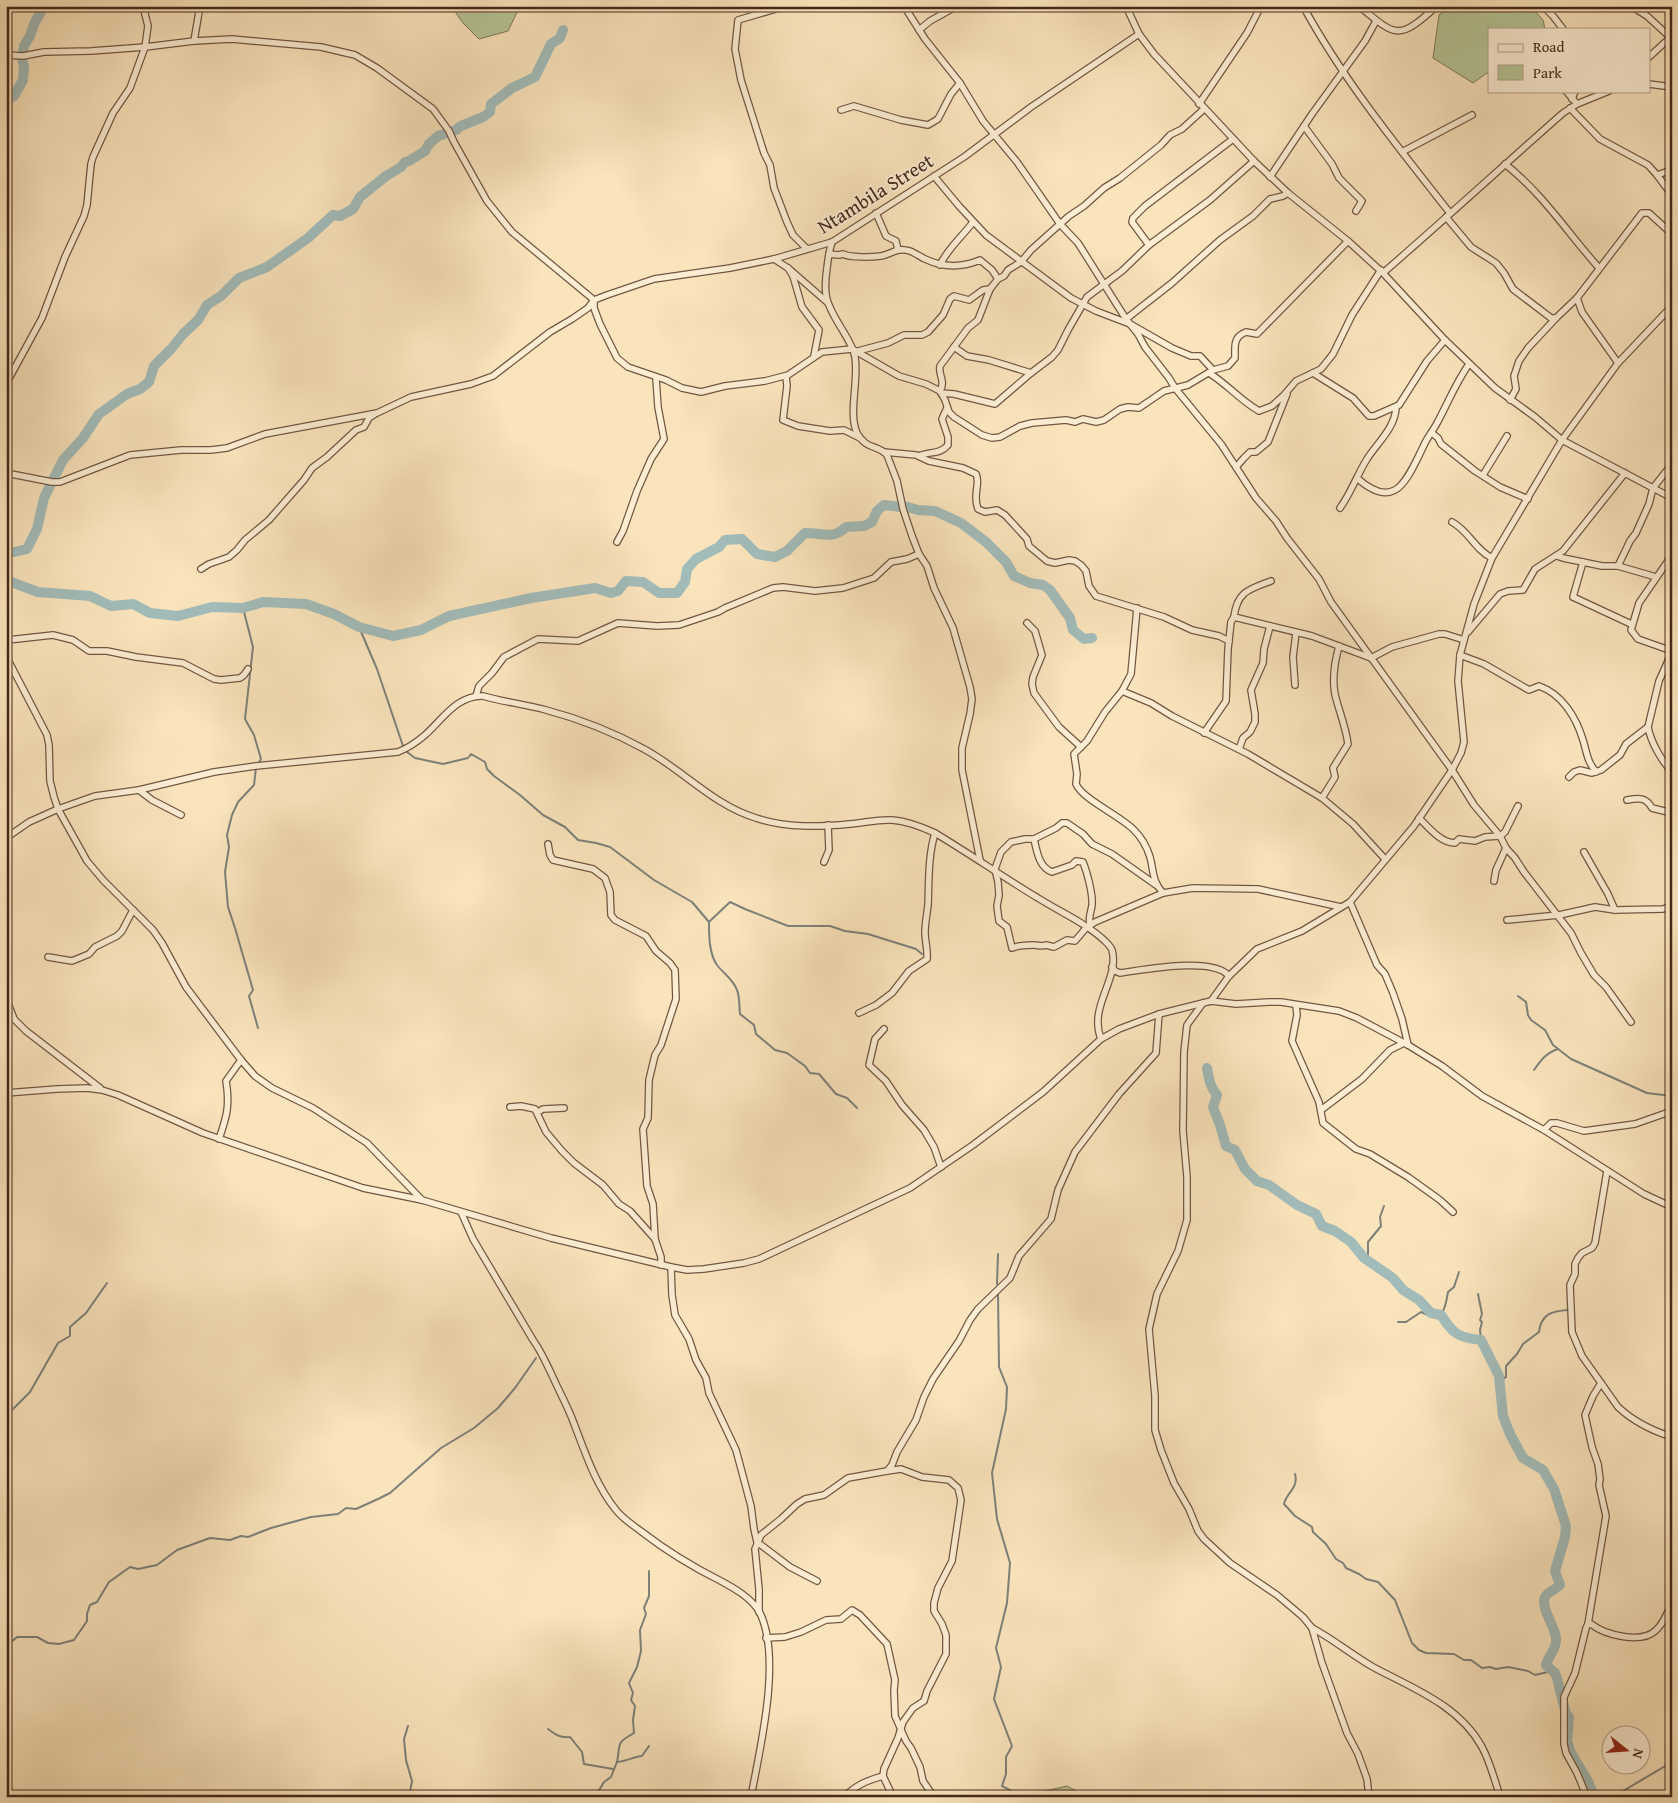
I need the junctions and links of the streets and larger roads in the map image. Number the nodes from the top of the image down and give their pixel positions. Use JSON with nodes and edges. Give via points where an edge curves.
{"nodes":[{"id":1,"x":143,"y":6,"type":"edge"},
{"id":2,"x":200,"y":6,"type":"edge"},
{"id":3,"x":786,"y":6,"type":"edge"},
{"id":4,"x":904,"y":6,"type":"edge"},
{"id":5,"x":957,"y":6,"type":"edge"},
{"id":6,"x":1126,"y":6,"type":"edge"},
{"id":7,"x":1303,"y":6,"type":"edge"},
{"id":8,"x":1359,"y":6,"type":"edge"},
{"id":9,"x":1437,"y":6,"type":"edge"},
{"id":10,"x":1543,"y":6,"type":"edge"},
{"id":11,"x":1630,"y":6,"type":"edge"},
{"id":12,"x":1260,"y":7,"type":"edge"},
{"id":13,"x":1376,"y":21,"type":"junction"},
{"id":14,"x":1562,"y":28,"type":"edge"},
{"id":15,"x":919,"y":30,"type":"junction"},
{"id":16,"x":1139,"y":34,"type":"junction"},
{"id":17,"x":1671,"y":36,"type":"edge"},
{"id":18,"x":194,"y":41,"type":"junction"},
{"id":19,"x":145,"y":47,"type":"junction"},
{"id":20,"x":6,"y":55,"type":"edge"},
{"id":21,"x":1650,"y":56,"type":"edge"},
{"id":22,"x":1342,"y":72,"type":"junction"},
{"id":23,"x":960,"y":83,"type":"junction"},
{"id":24,"x":1650,"y":84,"type":"edge"},
{"id":25,"x":1672,"y":88,"type":"edge"},
{"id":26,"x":1567,"y":92,"type":"edge"},
{"id":27,"x":1575,"y":92,"type":"edge"},
{"id":28,"x":1607,"y":92,"type":"edge"},
{"id":29,"x":1575,"y":101,"type":"junction"},
{"id":30,"x":1199,"y":104,"type":"junction"},
{"id":31,"x":1570,"y":108,"type":"junction"},
{"id":32,"x":1204,"y":109,"type":"junction"},
{"id":33,"x":841,"y":110,"type":"dead end"},
{"id":34,"x":1472,"y":115,"type":"dead end"},
{"id":35,"x":1304,"y":126,"type":"junction"},
{"id":36,"x":994,"y":135,"type":"junction"},
{"id":37,"x":1232,"y":139,"type":"junction"},
{"id":38,"x":1402,"y":152,"type":"junction"},
{"id":39,"x":1254,"y":161,"type":"junction"},
{"id":40,"x":1505,"y":164,"type":"junction"},
{"id":41,"x":1672,"y":167,"type":"edge"},
{"id":42,"x":1658,"y":175,"type":"junction"},
{"id":43,"x":934,"y":176,"type":"junction"},
{"id":44,"x":1270,"y":177,"type":"junction"},
{"id":45,"x":1288,"y":193,"type":"junction"},
{"id":46,"x":1672,"y":195,"type":"edge"},
{"id":47,"x":1356,"y":211,"type":"dead end"},
{"id":48,"x":876,"y":213,"type":"junction"},
{"id":49,"x":1448,"y":214,"type":"junction"},
{"id":50,"x":973,"y":222,"type":"junction"},
{"id":51,"x":1060,"y":224,"type":"junction"},
{"id":52,"x":1672,"y":234,"type":"edge"},
{"id":53,"x":1348,"y":241,"type":"junction"},
{"id":54,"x":832,"y":242,"type":"junction"},
{"id":55,"x":1150,"y":244,"type":"junction"},
{"id":56,"x":807,"y":249,"type":"junction"},
{"id":57,"x":898,"y":250,"type":"junction"},
{"id":58,"x":829,"y":254,"type":"junction"},
{"id":59,"x":774,"y":259,"type":"junction"},
{"id":60,"x":1021,"y":262,"type":"junction"},
{"id":61,"x":940,"y":265,"type":"junction"},
{"id":62,"x":788,"y":268,"type":"junction"},
{"id":63,"x":1599,"y":268,"type":"junction"},
{"id":64,"x":1382,"y":272,"type":"junction"},
{"id":65,"x":998,"y":279,"type":"junction"},
{"id":66,"x":1105,"y":284,"type":"junction"},
{"id":67,"x":990,"y":290,"type":"junction"},
{"id":68,"x":1576,"y":298,"type":"junction"},
{"id":69,"x":594,"y":300,"type":"junction"},
{"id":70,"x":828,"y":303,"type":"junction"},
{"id":71,"x":1083,"y":304,"type":"junction"},
{"id":72,"x":1672,"y":306,"type":"edge"},
{"id":73,"x":1556,"y":318,"type":"junction"},
{"id":74,"x":1128,"y":322,"type":"junction"},
{"id":75,"x":1444,"y":340,"type":"junction"},
{"id":76,"x":954,"y":347,"type":"junction"},
{"id":77,"x":855,"y":350,"type":"junction"},
{"id":78,"x":814,"y":356,"type":"junction"},
{"id":79,"x":1618,"y":362,"type":"junction"},
{"id":80,"x":1469,"y":364,"type":"junction"},
{"id":81,"x":1031,"y":372,"type":"junction"},
{"id":82,"x":1211,"y":372,"type":"junction"},
{"id":83,"x":1313,"y":374,"type":"junction"},
{"id":84,"x":786,"y":376,"type":"junction"},
{"id":85,"x":656,"y":378,"type":"junction"},
{"id":86,"x":6,"y":384,"type":"edge"},
{"id":87,"x":1175,"y":388,"type":"junction"},
{"id":88,"x":1290,"y":388,"type":"junction"},
{"id":89,"x":940,"y":392,"type":"junction"},
{"id":90,"x":1510,"y":400,"type":"junction"},
{"id":91,"x":947,"y":408,"type":"junction"},
{"id":92,"x":1396,"y":408,"type":"junction"},
{"id":93,"x":377,"y":413,"type":"junction"},
{"id":94,"x":1432,"y":433,"type":"junction"},
{"id":95,"x":1508,"y":436,"type":"dead end"},
{"id":96,"x":860,"y":439,"type":"junction"},
{"id":97,"x":1562,"y":440,"type":"junction"},
{"id":98,"x":884,"y":452,"type":"junction"},
{"id":99,"x":919,"y":456,"type":"junction"},
{"id":100,"x":1672,"y":464,"type":"edge"},
{"id":101,"x":1236,"y":467,"type":"junction"},
{"id":102,"x":6,"y":473,"type":"edge"},
{"id":103,"x":1625,"y":473,"type":"junction"},
{"id":104,"x":1483,"y":475,"type":"junction"},
{"id":105,"x":1357,"y":478,"type":"junction"},
{"id":106,"x":1653,"y":488,"type":"junction"},
{"id":107,"x":1672,"y":498,"type":"edge"},
{"id":108,"x":1528,"y":499,"type":"junction"},
{"id":109,"x":1340,"y":508,"type":"dead end"},
{"id":110,"x":1452,"y":522,"type":"dead end"},
{"id":111,"x":617,"y":542,"type":"dead end"},
{"id":112,"x":919,"y":554,"type":"junction"},
{"id":113,"x":1672,"y":555,"type":"edge"},
{"id":114,"x":1557,"y":556,"type":"junction"},
{"id":115,"x":1492,"y":558,"type":"junction"},
{"id":116,"x":1583,"y":562,"type":"junction"},
{"id":117,"x":1618,"y":566,"type":"junction"},
{"id":118,"x":201,"y":569,"type":"dead end"},
{"id":119,"x":1656,"y":577,"type":"junction"},
{"id":120,"x":1271,"y":581,"type":"dead end"},
{"id":121,"x":1137,"y":608,"type":"junction"},
{"id":122,"x":1234,"y":617,"type":"junction"},
{"id":123,"x":1027,"y":623,"type":"dead end"},
{"id":124,"x":1631,"y":624,"type":"junction"},
{"id":125,"x":1270,"y":626,"type":"junction"},
{"id":126,"x":1296,"y":633,"type":"junction"},
{"id":127,"x":1464,"y":638,"type":"junction"},
{"id":128,"x":1229,"y":641,"type":"junction"},
{"id":129,"x":6,"y":642,"type":"edge"},
{"id":130,"x":1339,"y":646,"type":"junction"},
{"id":131,"x":1672,"y":651,"type":"edge"},
{"id":132,"x":1460,"y":655,"type":"junction"},
{"id":133,"x":6,"y":656,"type":"edge"},
{"id":134,"x":1371,"y":658,"type":"junction"},
{"id":135,"x":248,"y":668,"type":"dead end"},
{"id":136,"x":1295,"y":685,"type":"dead end"},
{"id":137,"x":1122,"y":690,"type":"junction"},
{"id":138,"x":476,"y":696,"type":"junction"},
{"id":139,"x":1648,"y":727,"type":"junction"},
{"id":140,"x":1204,"y":733,"type":"junction"},
{"id":141,"x":1081,"y":747,"type":"junction"},
{"id":142,"x":1239,"y":749,"type":"junction"},
{"id":143,"x":1452,"y":770,"type":"junction"},
{"id":144,"x":1596,"y":772,"type":"junction"},
{"id":145,"x":1672,"y":772,"type":"edge"},
{"id":146,"x":1569,"y":777,"type":"dead end"},
{"id":147,"x":139,"y":790,"type":"junction"},
{"id":148,"x":1322,"y":798,"type":"junction"},
{"id":149,"x":1627,"y":800,"type":"dead end"},
{"id":150,"x":1518,"y":806,"type":"dead end"},
{"id":151,"x":58,"y":809,"type":"junction"},
{"id":152,"x":1672,"y":813,"type":"edge"},
{"id":153,"x":181,"y":815,"type":"dead end"},
{"id":154,"x":1419,"y":818,"type":"junction"},
{"id":155,"x":828,"y":825,"type":"junction"},
{"id":156,"x":935,"y":833,"type":"junction"},
{"id":157,"x":1500,"y":836,"type":"junction"},
{"id":158,"x":6,"y":838,"type":"edge"},
{"id":159,"x":1034,"y":839,"type":"junction"},
{"id":160,"x":548,"y":844,"type":"dead end"},
{"id":161,"x":1506,"y":848,"type":"junction"},
{"id":162,"x":1584,"y":852,"type":"dead end"},
{"id":163,"x":1385,"y":859,"type":"junction"},
{"id":164,"x":980,"y":860,"type":"junction"},
{"id":165,"x":824,"y":862,"type":"dead end"},
{"id":166,"x":995,"y":869,"type":"junction"},
{"id":167,"x":1494,"y":881,"type":"dead end"},
{"id":168,"x":1156,"y":885,"type":"junction"},
{"id":169,"x":1163,"y":893,"type":"junction"},
{"id":170,"x":1350,"y":902,"type":"junction"},
{"id":171,"x":1672,"y":906,"type":"edge"},
{"id":172,"x":1341,"y":907,"type":"junction"},
{"id":173,"x":133,"y":910,"type":"junction"},
{"id":174,"x":1615,"y":910,"type":"junction"},
{"id":175,"x":1559,"y":916,"type":"junction"},
{"id":176,"x":1507,"y":920,"type":"dead end"},
{"id":177,"x":1088,"y":926,"type":"junction"},
{"id":178,"x":48,"y":957,"type":"dead end"},
{"id":179,"x":1112,"y":967,"type":"junction"},
{"id":180,"x":1229,"y":976,"type":"junction"},
{"id":181,"x":6,"y":998,"type":"edge"},
{"id":182,"x":1211,"y":1001,"type":"junction"},
{"id":183,"x":1203,"y":1002,"type":"junction"},
{"id":184,"x":1296,"y":1005,"type":"junction"},
{"id":185,"x":859,"y":1013,"type":"dead end"},
{"id":186,"x":1159,"y":1014,"type":"junction"},
{"id":187,"x":1631,"y":1022,"type":"dead end"},
{"id":188,"x":884,"y":1029,"type":"dead end"},
{"id":189,"x":1101,"y":1039,"type":"junction"},
{"id":190,"x":1406,"y":1044,"type":"junction"},
{"id":191,"x":241,"y":1060,"type":"junction"},
{"id":192,"x":102,"y":1090,"type":"junction"},
{"id":193,"x":6,"y":1093,"type":"edge"},
{"id":194,"x":510,"y":1107,"type":"dead end"},
{"id":195,"x":564,"y":1108,"type":"dead end"},
{"id":196,"x":1321,"y":1110,"type":"junction"},
{"id":197,"x":1672,"y":1111,"type":"edge"},
{"id":198,"x":538,"y":1112,"type":"junction"},
{"id":199,"x":1544,"y":1130,"type":"junction"},
{"id":200,"x":219,"y":1139,"type":"junction"},
{"id":201,"x":941,"y":1168,"type":"junction"},
{"id":202,"x":1607,"y":1171,"type":"junction"},
{"id":203,"x":422,"y":1200,"type":"junction"},
{"id":204,"x":1672,"y":1207,"type":"edge"},
{"id":205,"x":461,"y":1212,"type":"junction"},
{"id":206,"x":1453,"y":1212,"type":"dead end"},
{"id":207,"x":655,"y":1239,"type":"junction"},
{"id":208,"x":662,"y":1265,"type":"junction"},
{"id":209,"x":671,"y":1267,"type":"junction"},
{"id":210,"x":1602,"y":1383,"type":"junction"},
{"id":211,"x":1672,"y":1438,"type":"edge"},
{"id":212,"x":886,"y":1471,"type":"junction"},
{"id":213,"x":757,"y":1542,"type":"junction"},
{"id":214,"x":817,"y":1581,"type":"dead end"},
{"id":215,"x":1672,"y":1604,"type":"edge"},
{"id":216,"x":759,"y":1612,"type":"junction"},
{"id":217,"x":1588,"y":1624,"type":"junction"},
{"id":218,"x":1312,"y":1628,"type":"junction"},
{"id":219,"x":766,"y":1638,"type":"junction"},
{"id":220,"x":901,"y":1729,"type":"junction"},
{"id":221,"x":883,"y":1776,"type":"junction"},
{"id":222,"x":751,"y":1797,"type":"edge"},
{"id":223,"x":844,"y":1797,"type":"edge"},
{"id":224,"x":893,"y":1797,"type":"edge"},
{"id":225,"x":934,"y":1797,"type":"edge"},
{"id":226,"x":1369,"y":1797,"type":"edge"},
{"id":227,"x":1500,"y":1797,"type":"edge"},
{"id":228,"x":1583,"y":1797,"type":"edge"}],
"edges":[{"from":1,"to":19,"type":"street","via":[[148,26]]},
{"from":2,"to":18,"type":"street"},
{"from":3,"to":56,"type":"street","via":[[738,20],[735,48],[741,80],[770,165],[774,188],[793,235]]},
{"from":4,"to":15,"type":"street"},
{"from":5,"to":15,"type":"street"},
{"from":6,"to":16,"type":"street"},
{"from":7,"to":22,"type":"street"},
{"from":8,"to":13,"type":"street"},
{"from":9,"to":13,"type":"street","via":[[1406,30],[1392,30]]},
{"from":10,"to":14,"type":"street"},
{"from":11,"to":17,"type":"street"},
{"from":12,"to":30,"type":"street"},
{"from":13,"to":22,"type":"street"},
{"from":15,"to":23,"type":"street"},
{"from":16,"to":30,"type":"street"},
{"from":16,"to":36,"type":"street","name":"Ntambila Street"},
{"from":17,"to":21,"type":"street"},
{"from":18,"to":19,"type":"street"},
{"from":18,"to":69,"type":"street","via":[[245,39],[321,47],[366,60],[433,109],[503,223]]},
{"from":19,"to":20,"type":"street"},
{"from":19,"to":86,"type":"street","via":[[130,88],[114,113],[90,164],[84,216],[64,258],[42,318]]},
{"from":22,"to":35,"type":"street"},
{"from":22,"to":38,"type":"street"},
{"from":23,"to":33,"type":"street","via":[[938,119],[928,124],[854,106]]},
{"from":23,"to":36,"type":"street"},
{"from":24,"to":25,"type":"street"},
{"from":26,"to":29,"type":"street"},
{"from":27,"to":29,"type":"street"},
{"from":28,"to":29,"type":"street"},
{"from":29,"to":31,"type":"street"},
{"from":30,"to":32,"type":"street"},
{"from":31,"to":40,"type":"street"},
{"from":31,"to":42,"type":"street","via":[[1600,139],[1648,165]]},
{"from":32,"to":37,"type":"street"},
{"from":32,"to":51,"type":"street"},
{"from":34,"to":38,"type":"street"},
{"from":35,"to":44,"type":"street"},
{"from":35,"to":47,"type":"street","via":[[1339,178],[1362,201]]},
{"from":36,"to":43,"type":"street","name":"Ntambila Street"},
{"from":36,"to":51,"type":"street"},
{"from":37,"to":39,"type":"street"},
{"from":37,"to":55,"type":"street","via":[[1133,218],[1132,222]]},
{"from":38,"to":49,"type":"street"},
{"from":39,"to":44,"type":"street"},
{"from":39,"to":55,"type":"street","via":[[1210,200]]},
{"from":40,"to":49,"type":"street"},
{"from":40,"to":63,"type":"street","via":[[1540,195]]},
{"from":41,"to":42,"type":"street"},
{"from":42,"to":46,"type":"street"},
{"from":43,"to":48,"type":"street","name":"Ntambila Street"},
{"from":43,"to":50,"type":"street"},
{"from":44,"to":45,"type":"street"},
{"from":45,"to":53,"type":"street"},
{"from":45,"to":74,"type":"street","via":[[1270,199]]},
{"from":48,"to":54,"type":"street","name":"Ntambila Street"},
{"from":48,"to":57,"type":"street","via":[[886,236],[896,241]]},
{"from":49,"to":64,"type":"street","via":[[1418,244]]},
{"from":49,"to":73,"type":"street","via":[[1471,247],[1496,263],[1513,289],[1551,318]]},
{"from":50,"to":60,"type":"street"},
{"from":50,"to":61,"type":"street","via":[[946,252]]},
{"from":51,"to":60,"type":"street"},
{"from":51,"to":66,"type":"street"},
{"from":52,"to":63,"type":"street","via":[[1644,212]]},
{"from":53,"to":64,"type":"street"},
{"from":53,"to":82,"type":"street","via":[[1257,334],[1246,332],[1237,339],[1234,361]]},
{"from":54,"to":56,"type":"street","name":"Ntambila Street"},
{"from":54,"to":58,"type":"street"},
{"from":55,"to":66,"type":"street"},
{"from":56,"to":59,"type":"street","name":"Ntambila Street"},
{"from":57,"to":58,"type":"street","via":[[880,256]]},
{"from":57,"to":61,"type":"street","via":[[916,253]]},
{"from":58,"to":70,"type":"street","via":[[824,289]]},
{"from":59,"to":62,"type":"street"},
{"from":59,"to":69,"type":"street","name":"Ntambila Street","via":[[654,279]]},
{"from":60,"to":65,"type":"street"},
{"from":60,"to":71,"type":"street"},
{"from":61,"to":65,"type":"street","via":[[954,267],[980,260]]},
{"from":62,"to":70,"type":"street"},
{"from":62,"to":78,"type":"street","via":[[802,307],[819,330]]},
{"from":63,"to":68,"type":"street"},
{"from":64,"to":75,"type":"street"},
{"from":64,"to":83,"type":"street","via":[[1352,315],[1333,354]]},
{"from":65,"to":67,"type":"street"},
{"from":66,"to":71,"type":"street","via":[[1087,296]]},
{"from":66,"to":74,"type":"street"},
{"from":67,"to":76,"type":"street","via":[[978,320]]},
{"from":67,"to":77,"type":"street","via":[[983,290],[969,300],[954,296],[935,325],[922,335],[904,335],[888,343]]},
{"from":68,"to":73,"type":"street"},
{"from":68,"to":79,"type":"street","via":[[1582,312]]},
{"from":69,"to":85,"type":"street","via":[[600,324],[617,358]]},
{"from":69,"to":93,"type":"street","via":[[580,314],[550,332],[493,376],[463,387],[412,397]]},
{"from":70,"to":77,"type":"street"},
{"from":71,"to":74,"type":"street"},
{"from":71,"to":81,"type":"street","via":[[1058,350]]},
{"from":72,"to":79,"type":"street"},
{"from":73,"to":90,"type":"street","via":[[1519,361],[1514,376],[1516,389]]},
{"from":74,"to":82,"type":"street","via":[[1172,348],[1200,356]]},
{"from":74,"to":87,"type":"street"},
{"from":75,"to":80,"type":"street"},
{"from":75,"to":92,"type":"street"},
{"from":76,"to":81,"type":"street","via":[[967,356]]},
{"from":76,"to":89,"type":"street","via":[[940,366],[943,383]]},
{"from":77,"to":78,"type":"street","via":[[826,350]]},
{"from":77,"to":89,"type":"street","via":[[899,376]]},
{"from":77,"to":96,"type":"street","via":[[854,418]]},
{"from":78,"to":84,"type":"street"},
{"from":79,"to":97,"type":"street"},
{"from":80,"to":90,"type":"street"},
{"from":80,"to":94,"type":"street"},
{"from":81,"to":89,"type":"street","via":[[995,404]]},
{"from":82,"to":87,"type":"street","via":[[1188,385]]},
{"from":82,"to":88,"type":"street","via":[[1246,404],[1259,411],[1272,406]]},
{"from":83,"to":88,"type":"street","via":[[1296,381]]},
{"from":83,"to":92,"type":"street","via":[[1353,398],[1369,416]]},
{"from":84,"to":85,"type":"street","via":[[701,392]]},
{"from":84,"to":96,"type":"street","via":[[783,420],[798,426],[844,430]]},
{"from":85,"to":111,"type":"street","via":[[664,439],[636,491]]},
{"from":87,"to":91,"type":"street","via":[[1164,391],[1139,408],[1124,408],[1096,422],[1083,419],[1032,423],[997,438],[982,435],[968,427]]},
{"from":87,"to":101,"type":"street","via":[[1208,426]]},
{"from":88,"to":101,"type":"street","via":[[1268,442],[1256,452],[1250,452]]},
{"from":89,"to":91,"type":"street"},
{"from":90,"to":97,"type":"street"},
{"from":91,"to":99,"type":"street","via":[[942,419],[948,445],[941,451]]},
{"from":92,"to":105,"type":"street","via":[[1391,425]]},
{"from":93,"to":102,"type":"street","via":[[286,429],[227,448],[130,455],[55,483]]},
{"from":93,"to":118,"type":"street","via":[[312,468],[269,520],[237,550]]},
{"from":94,"to":104,"type":"street","via":[[1440,444]]},
{"from":94,"to":105,"type":"street","via":[[1397,489],[1374,490]]},
{"from":95,"to":104,"type":"street"},
{"from":96,"to":98,"type":"street"},
{"from":97,"to":103,"type":"street"},
{"from":97,"to":108,"type":"street"},
{"from":98,"to":99,"type":"street"},
{"from":98,"to":112,"type":"street","via":[[894,471],[902,508]]},
{"from":99,"to":121,"type":"street","via":[[976,474],[978,509],[985,512],[997,510],[1005,515],[1027,539],[1029,546],[1047,561],[1069,560],[1081,565],[1096,596]]},
{"from":100,"to":106,"type":"street"},
{"from":101,"to":134,"type":"street","via":[[1319,579],[1331,602]]},
{"from":103,"to":106,"type":"street"},
{"from":103,"to":114,"type":"street"},
{"from":104,"to":108,"type":"street","via":[[1500,487]]},
{"from":105,"to":109,"type":"street"},
{"from":106,"to":107,"type":"street"},
{"from":106,"to":117,"type":"street","via":[[1636,533]]},
{"from":108,"to":115,"type":"street"},
{"from":110,"to":115,"type":"street"},
{"from":112,"to":138,"type":"street","via":[[891,562],[874,578],[834,590],[815,592],[773,588],[691,622],[657,626],[618,623],[578,641],[538,639],[504,657],[479,686]]},
{"from":112,"to":164,"type":"street","via":[[953,628],[972,694],[962,764]]},
{"from":113,"to":119,"type":"street"},
{"from":114,"to":116,"type":"street"},
{"from":114,"to":127,"type":"street","via":[[1535,569],[1523,590],[1500,594]]},
{"from":115,"to":127,"type":"street"},
{"from":116,"to":117,"type":"street"},
{"from":116,"to":124,"type":"street","via":[[1573,597]]},
{"from":117,"to":119,"type":"street"},
{"from":119,"to":124,"type":"street","via":[[1639,603]]},
{"from":120,"to":122,"type":"street","via":[[1247,590]]},
{"from":121,"to":128,"type":"street"},
{"from":121,"to":137,"type":"street","via":[[1132,669]]},
{"from":122,"to":125,"type":"street"},
{"from":122,"to":128,"type":"street"},
{"from":123,"to":141,"type":"street","via":[[1035,630],[1042,656],[1033,677],[1034,693],[1059,727]]},
{"from":124,"to":131,"type":"street","via":[[1631,630],[1638,639]]},
{"from":125,"to":126,"type":"street"},
{"from":125,"to":142,"type":"street","via":[[1263,663],[1251,690],[1255,722]]},
{"from":126,"to":130,"type":"street"},
{"from":126,"to":136,"type":"street","via":[[1293,657]]},
{"from":127,"to":132,"type":"street"},
{"from":127,"to":134,"type":"street","via":[[1439,634],[1392,647]]},
{"from":128,"to":140,"type":"street","via":[[1226,701]]},
{"from":129,"to":135,"type":"street","via":[[61,636],[89,651],[182,663],[221,680],[240,678]]},
{"from":130,"to":134,"type":"street"},
{"from":130,"to":148,"type":"street","via":[[1334,684],[1348,744],[1332,768],[1335,776]]},
{"from":131,"to":139,"type":"street","via":[[1659,681]]},
{"from":132,"to":143,"type":"street","via":[[1458,681],[1464,742]]},
{"from":132,"to":144,"type":"street","via":[[1484,664],[1529,690],[1539,686],[1556,695],[1578,726],[1587,760]]},
{"from":133,"to":151,"type":"street","via":[[46,735],[50,780]]},
{"from":134,"to":143,"type":"street"},
{"from":137,"to":140,"type":"street"},
{"from":137,"to":141,"type":"street"},
{"from":138,"to":147,"type":"street","via":[[455,706],[425,736],[398,752],[214,772]]},
{"from":138,"to":155,"type":"street","via":[[546,710],[605,730],[646,750],[712,797],[756,818],[798,826]]},
{"from":139,"to":144,"type":"street","via":[[1626,744],[1620,755]]},
{"from":139,"to":145,"type":"street","via":[[1665,765]]},
{"from":140,"to":142,"type":"street"},
{"from":141,"to":168,"type":"street","via":[[1074,754],[1078,788],[1136,832],[1150,856]]},
{"from":142,"to":148,"type":"street"},
{"from":143,"to":154,"type":"street"},
{"from":143,"to":157,"type":"street","via":[[1474,805]]},
{"from":144,"to":146,"type":"street","via":[[1580,770]]},
{"from":147,"to":151,"type":"street","via":[[95,796]]},
{"from":147,"to":153,"type":"street"},
{"from":148,"to":163,"type":"street","via":[[1353,824]]},
{"from":149,"to":152,"type":"street","via":[[1643,799],[1649,801],[1652,808]]},
{"from":150,"to":157,"type":"street"},
{"from":151,"to":158,"type":"street","via":[[29,822]]},
{"from":151,"to":173,"type":"street","via":[[87,861]]},
{"from":154,"to":157,"type":"street","via":[[1451,843],[1459,839],[1469,841]]},
{"from":154,"to":163,"type":"street"},
{"from":155,"to":156,"type":"street","via":[[891,820]]},
{"from":155,"to":165,"type":"street","via":[[829,850]]},
{"from":156,"to":164,"type":"street"},
{"from":156,"to":185,"type":"street","via":[[930,848],[925,928],[927,959],[908,971],[892,993]]},
{"from":157,"to":161,"type":"street"},
{"from":159,"to":166,"type":"street","via":[[1011,842],[1001,852]]},
{"from":159,"to":168,"type":"street","via":[[1067,823],[1092,844]]},
{"from":159,"to":177,"type":"street","via":[[1038,858],[1045,869],[1052,872],[1076,861],[1082,862],[1092,904]]},
{"from":160,"to":207,"type":"street","via":[[553,860],[593,869],[605,878],[610,892],[611,915],[646,936],[656,952],[675,970],[676,999],[655,1055],[649,1080],[648,1118],[643,1129]]},
{"from":161,"to":167,"type":"street"},
{"from":161,"to":175,"type":"street"},
{"from":162,"to":174,"type":"street"},
{"from":163,"to":170,"type":"street"},
{"from":164,"to":166,"type":"street"},
{"from":166,"to":177,"type":"street"},
{"from":166,"to":177,"type":"street","via":[[999,921],[1007,927],[1012,948],[1033,944],[1054,947],[1067,940],[1075,941]]},
{"from":168,"to":169,"type":"street"},
{"from":169,"to":172,"type":"street","via":[[1193,888],[1243,887]]},
{"from":169,"to":177,"type":"street"},
{"from":170,"to":172,"type":"street"},
{"from":170,"to":190,"type":"street","via":[[1377,965],[1393,993]]},
{"from":171,"to":174,"type":"street"},
{"from":172,"to":180,"type":"street","via":[[1302,931],[1257,949]]},
{"from":173,"to":178,"type":"street","via":[[122,931],[89,954],[72,961]]},
{"from":173,"to":191,"type":"street","via":[[153,930],[186,987]]},
{"from":174,"to":175,"type":"street","via":[[1595,907]]},
{"from":175,"to":176,"type":"street"},
{"from":175,"to":187,"type":"street","via":[[1594,975]]},
{"from":177,"to":179,"type":"street","via":[[1110,946]]},
{"from":179,"to":180,"type":"street","via":[[1120,973],[1169,966],[1209,966],[1219,968]]},
{"from":179,"to":189,"type":"street","via":[[1098,1017]]},
{"from":180,"to":182,"type":"street"},
{"from":181,"to":192,"type":"street","via":[[14,1019],[26,1032]]},
{"from":182,"to":183,"type":"street"},
{"from":182,"to":184,"type":"street"},
{"from":183,"to":186,"type":"street"},
{"from":183,"to":218,"type":"street","via":[[1187,1025],[1184,1052],[1187,1220],[1178,1251],[1157,1294],[1149,1329],[1155,1430],[1174,1483],[1204,1539],[1236,1567],[1281,1598]]},
{"from":184,"to":190,"type":"street","via":[[1348,1014]]},
{"from":184,"to":196,"type":"street","via":[[1298,1015],[1292,1041]]},
{"from":186,"to":189,"type":"street"},
{"from":186,"to":212,"type":"street","via":[[1156,1053],[1114,1099],[1075,1152],[1058,1190],[1051,1220],[1019,1256],[1010,1278],[970,1320],[933,1379],[911,1430]]},
{"from":188,"to":201,"type":"street","via":[[875,1039],[869,1065],[886,1081],[924,1130]]},
{"from":189,"to":201,"type":"street","via":[[1043,1092]]},
{"from":190,"to":196,"type":"street","via":[[1390,1050],[1362,1079]]},
{"from":190,"to":199,"type":"street","via":[[1489,1100]]},
{"from":191,"to":200,"type":"street","via":[[226,1081],[229,1100]]},
{"from":191,"to":203,"type":"street","via":[[272,1088],[313,1108],[367,1143]]},
{"from":192,"to":193,"type":"street"},
{"from":192,"to":200,"type":"street"},
{"from":194,"to":198,"type":"street","via":[[529,1107]]},
{"from":195,"to":198,"type":"street"},
{"from":196,"to":206,"type":"street","via":[[1323,1123],[1334,1133],[1356,1149],[1388,1164]]},
{"from":197,"to":199,"type":"street","via":[[1635,1124],[1584,1131],[1574,1126],[1551,1123]]},
{"from":198,"to":207,"type":"street","via":[[546,1132],[562,1151],[603,1185]]},
{"from":199,"to":202,"type":"street"},
{"from":200,"to":203,"type":"street","via":[[363,1188]]},
{"from":201,"to":209,"type":"street","via":[[896,1196],[752,1261],[704,1269]]},
{"from":202,"to":204,"type":"street"},
{"from":202,"to":210,"type":"street","via":[[1595,1243],[1578,1258],[1570,1285],[1575,1342]]},
{"from":203,"to":205,"type":"street"},
{"from":205,"to":208,"type":"street"},
{"from":205,"to":216,"type":"street","via":[[473,1239],[543,1353],[587,1460],[616,1510],[683,1562],[738,1591]]},
{"from":207,"to":208,"type":"street"},
{"from":208,"to":209,"type":"street"},
{"from":209,"to":213,"type":"street","via":[[675,1315],[689,1339],[709,1393],[736,1450]]},
{"from":210,"to":211,"type":"street","via":[[1624,1413]]},
{"from":210,"to":217,"type":"street","via":[[1585,1415],[1598,1464],[1606,1516]]},
{"from":212,"to":213,"type":"street","via":[[848,1478],[824,1495],[805,1499],[761,1535]]},
{"from":212,"to":220,"type":"street","via":[[901,1469],[922,1477],[949,1480],[958,1488],[961,1500],[952,1561],[934,1603],[934,1611],[946,1635],[946,1654],[924,1701],[913,1708]]},
{"from":213,"to":214,"type":"street","via":[[790,1567]]},
{"from":213,"to":216,"type":"street"},
{"from":215,"to":217,"type":"street","via":[[1664,1622],[1648,1636],[1611,1634]]},
{"from":216,"to":219,"type":"street"},
{"from":217,"to":228,"type":"street","via":[[1575,1672],[1564,1697],[1564,1744],[1584,1790]]},
{"from":218,"to":226,"type":"street","via":[[1347,1733],[1367,1779]]},
{"from":218,"to":227,"type":"street","via":[[1436,1700],[1465,1724],[1482,1746]]},
{"from":219,"to":220,"type":"street","via":[[785,1637],[826,1620],[841,1619],[852,1610],[860,1615],[887,1644],[895,1680],[895,1716]]},
{"from":219,"to":222,"type":"street","via":[[767,1713]]},
{"from":220,"to":221,"type":"street"},
{"from":220,"to":225,"type":"street","via":[[920,1767],[923,1781]]},
{"from":221,"to":223,"type":"street","via":[[868,1780]]},
{"from":221,"to":224,"type":"street"}]}
